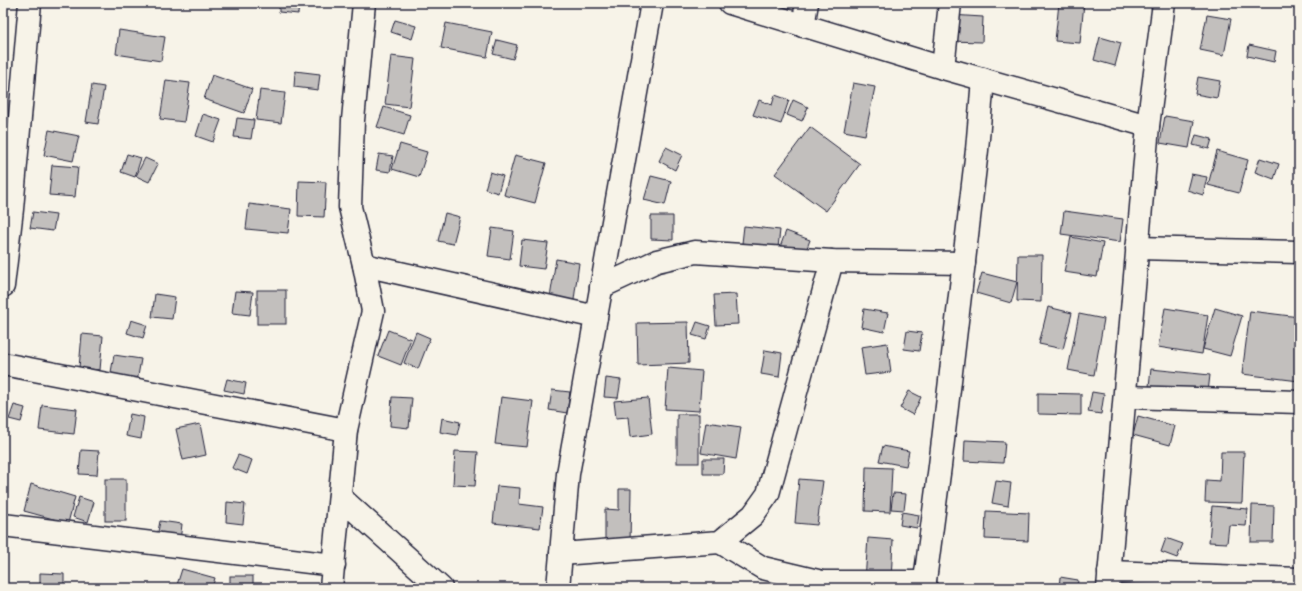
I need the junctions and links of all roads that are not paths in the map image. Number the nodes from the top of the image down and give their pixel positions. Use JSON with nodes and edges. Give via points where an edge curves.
{"nodes":[{"id":1,"x":30,"y":3,"type":"edge"},
{"id":2,"x":364,"y":3,"type":"edge"},
{"id":3,"x":652,"y":3,"type":"edge"},
{"id":4,"x":730,"y":3,"type":"edge"},
{"id":5,"x":807,"y":3,"type":"edge"},
{"id":6,"x":950,"y":3,"type":"edge"},
{"id":7,"x":1164,"y":3,"type":"edge"},
{"id":8,"x":803,"y":26,"type":"junction"},
{"id":9,"x":943,"y":68,"type":"junction"},
{"id":10,"x":982,"y":79,"type":"junction"},
{"id":11,"x":1148,"y":126,"type":"junction"},
{"id":12,"x":9,"y":184,"type":"edge"},
{"id":13,"x":1137,"y":248,"type":"junction"},
{"id":14,"x":1299,"y":252,"type":"edge"},
{"id":15,"x":832,"y":260,"type":"junction"},
{"id":16,"x":964,"y":263,"type":"junction"},
{"id":17,"x":364,"y":265,"type":"junction"},
{"id":18,"x":3,"y":286,"type":"edge"},
{"id":19,"x":601,"y":287,"type":"junction"},
{"id":20,"x":596,"y":317,"type":"junction"},
{"id":21,"x":3,"y":364,"type":"edge"},
{"id":22,"x":1124,"y":397,"type":"junction"},
{"id":23,"x":1299,"y":402,"type":"edge"},
{"id":24,"x":346,"y":430,"type":"junction"},
{"id":25,"x":340,"y":498,"type":"junction"},
{"id":26,"x":3,"y":525,"type":"edge"},
{"id":27,"x":720,"y":542,"type":"junction"},
{"id":28,"x":561,"y":554,"type":"junction"},
{"id":29,"x":334,"y":565,"type":"junction"},
{"id":30,"x":1299,"y":579,"type":"edge"},
{"id":31,"x":1109,"y":580,"type":"edge"},
{"id":32,"x":924,"y":585,"type":"edge"},
{"id":33,"x":331,"y":588,"type":"edge"},
{"id":34,"x":441,"y":588,"type":"edge"},
{"id":35,"x":558,"y":588,"type":"edge"}],
"edges":[{"from":1,"to":12,"type":"street"},
{"from":2,"to":17,"type":"street","via":[[353,120],[350,207]]},
{"from":3,"to":19,"type":"street"},
{"from":4,"to":8,"type":"street"},
{"from":5,"to":8,"type":"street"},
{"from":6,"to":9,"type":"street"},
{"from":7,"to":11,"type":"street"},
{"from":8,"to":9,"type":"street"},
{"from":9,"to":10,"type":"street"},
{"from":10,"to":11,"type":"street"},
{"from":10,"to":16,"type":"street"},
{"from":11,"to":13,"type":"street"},
{"from":12,"to":18,"type":"street"},
{"from":13,"to":14,"type":"street"},
{"from":13,"to":22,"type":"street"},
{"from":15,"to":16,"type":"street"},
{"from":15,"to":19,"type":"street","via":[[696,252],[657,261]]},
{"from":15,"to":27,"type":"street","via":[[768,494],[753,515]]},
{"from":16,"to":32,"type":"street"},
{"from":17,"to":20,"type":"street"},
{"from":17,"to":24,"type":"street","via":[[373,311]]},
{"from":19,"to":20,"type":"street"},
{"from":20,"to":28,"type":"street","via":[[568,474]]},
{"from":21,"to":24,"type":"street"},
{"from":22,"to":23,"type":"street"},
{"from":22,"to":31,"type":"street"},
{"from":24,"to":25,"type":"street"},
{"from":25,"to":29,"type":"street"},
{"from":25,"to":34,"type":"street"},
{"from":26,"to":29,"type":"street"},
{"from":27,"to":28,"type":"street"},
{"from":27,"to":32,"type":"street","via":[[762,568],[822,582]]},
{"from":28,"to":35,"type":"street"},
{"from":29,"to":33,"type":"street"},
{"from":30,"to":31,"type":"street"}]}
